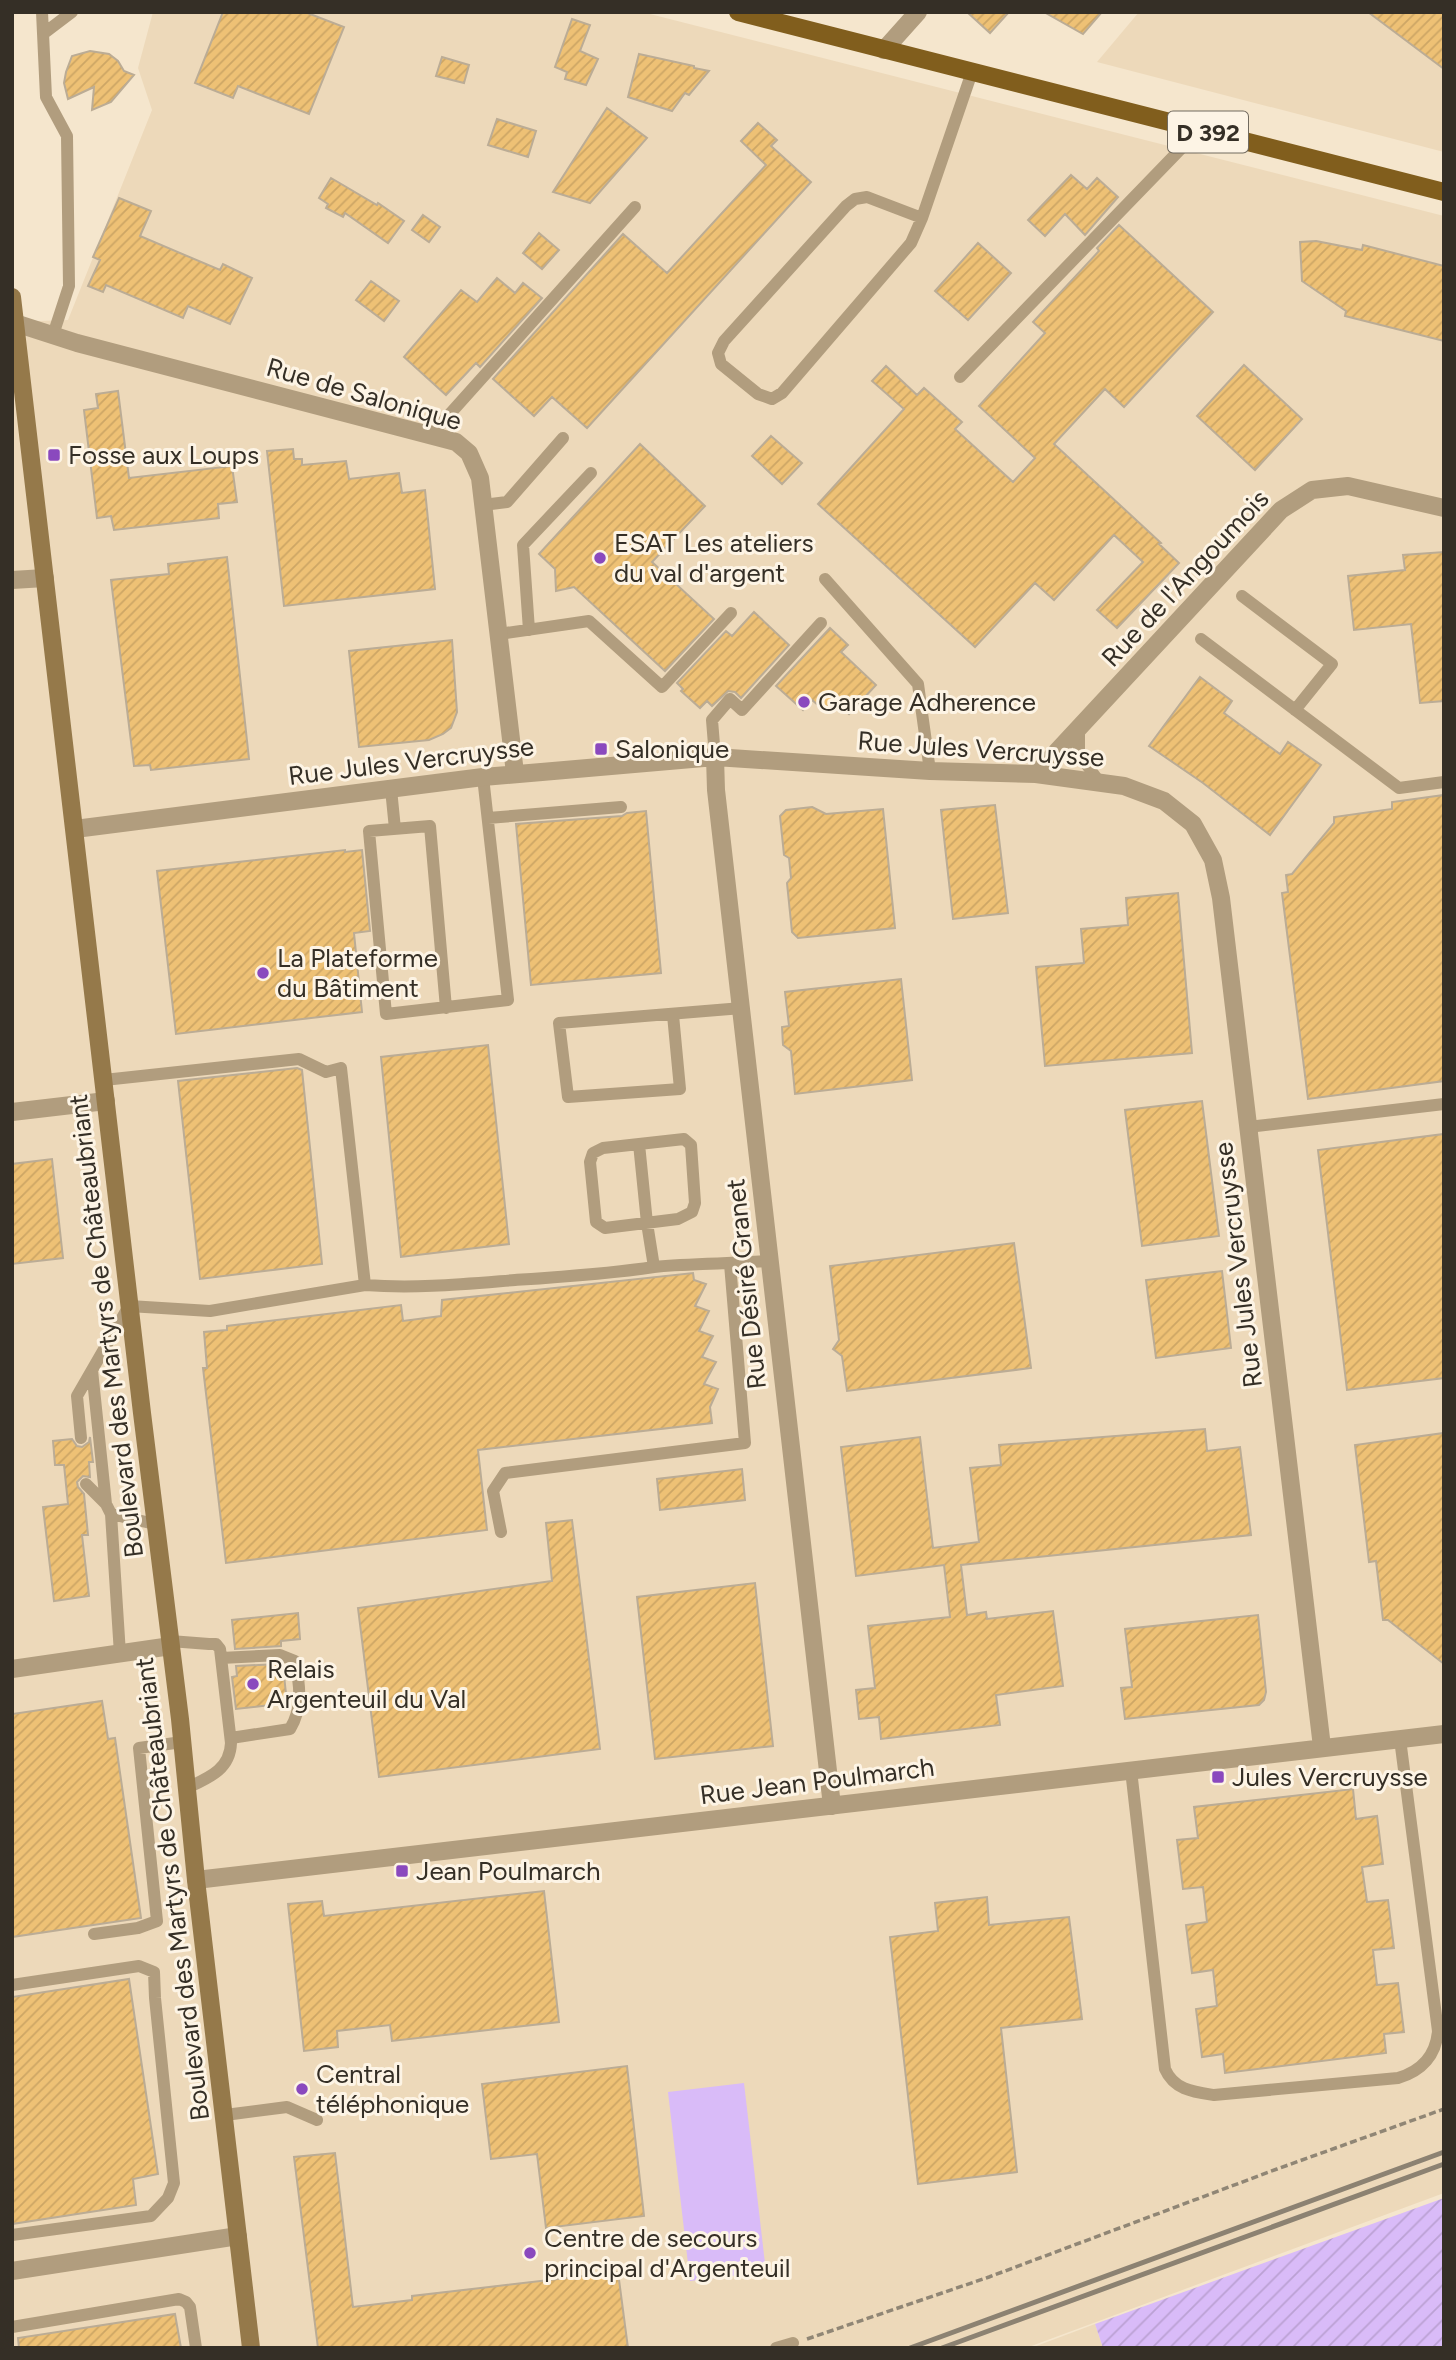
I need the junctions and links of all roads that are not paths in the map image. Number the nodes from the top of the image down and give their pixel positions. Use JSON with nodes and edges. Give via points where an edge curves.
{"nodes":[{"id":1,"x":42,"y":12,"type":"edge"},
{"id":2,"x":72,"y":12,"type":"edge"},
{"id":3,"x":738,"y":12,"type":"edge"},
{"id":4,"x":918,"y":12,"type":"edge"},
{"id":5,"x":43,"y":34,"type":"junction"},
{"id":6,"x":884,"y":50,"type":"junction"},
{"id":7,"x":972,"y":72,"type":"junction"},
{"id":8,"x":1199,"y":130,"type":"junction"},
{"id":9,"x":1444,"y":192,"type":"edge"},
{"id":10,"x":635,"y":207,"type":"dead end"},
{"id":11,"x":922,"y":218,"type":"junction"},
{"id":12,"x":12,"y":297,"type":"edge"},
{"id":13,"x":14,"y":323,"type":"edge"},
{"id":14,"x":53,"y":335,"type":"junction"},
{"id":15,"x":960,"y":377,"type":"dead end"},
{"id":16,"x":431,"y":435,"type":"junction"},
{"id":17,"x":563,"y":438,"type":"dead end"},
{"id":18,"x":591,"y":473,"type":"dead end"},
{"id":19,"x":483,"y":505,"type":"junction"},
{"id":20,"x":1444,"y":508,"type":"edge"},
{"id":21,"x":45,"y":578,"type":"junction"},
{"id":22,"x":825,"y":579,"type":"dead end"},
{"id":23,"x":12,"y":580,"type":"edge"},
{"id":24,"x":1242,"y":596,"type":"dead end"},
{"id":25,"x":731,"y":612,"type":"dead end"},
{"id":26,"x":821,"y":624,"type":"dead end"},
{"id":27,"x":529,"y":630,"type":"junction"},
{"id":28,"x":499,"y":634,"type":"junction"},
{"id":29,"x":1201,"y":639,"type":"dead end"},
{"id":30,"x":1295,"y":710,"type":"junction"},
{"id":31,"x":1079,"y":728,"type":"junction"},
{"id":32,"x":715,"y":757,"type":"junction"},
{"id":33,"x":930,"y":771,"type":"junction"},
{"id":34,"x":515,"y":773,"type":"junction"},
{"id":35,"x":1036,"y":774,"type":"junction"},
{"id":36,"x":483,"y":777,"type":"junction"},
{"id":37,"x":1444,"y":782,"type":"edge"},
{"id":38,"x":1100,"y":783,"type":"junction"},
{"id":39,"x":391,"y":789,"type":"junction"},
{"id":40,"x":621,"y":807,"type":"dead end"},
{"id":41,"x":488,"y":818,"type":"junction"},
{"id":42,"x":75,"y":829,"type":"junction"},
{"id":43,"x":395,"y":829,"type":"junction"},
{"id":44,"x":446,"y":1008,"type":"junction"},
{"id":45,"x":742,"y":1008,"type":"junction"},
{"id":46,"x":673,"y":1014,"type":"junction"},
{"id":47,"x":104,"y":1080,"type":"junction"},
{"id":48,"x":106,"y":1101,"type":"junction"},
{"id":49,"x":1444,"y":1104,"type":"edge"},
{"id":50,"x":12,"y":1112,"type":"edge"},
{"id":51,"x":1248,"y":1127,"type":"junction"},
{"id":52,"x":639,"y":1144,"type":"junction"},
{"id":53,"x":647,"y":1223,"type":"junction"},
{"id":54,"x":769,"y":1261,"type":"junction"},
{"id":55,"x":730,"y":1264,"type":"junction"},
{"id":56,"x":654,"y":1267,"type":"junction"},
{"id":57,"x":365,"y":1284,"type":"junction"},
{"id":58,"x":130,"y":1306,"type":"junction"},
{"id":59,"x":92,"y":1370,"type":"junction"},
{"id":60,"x":81,"y":1438,"type":"dead end"},
{"id":61,"x":86,"y":1484,"type":"dead end"},
{"id":62,"x":108,"y":1509,"type":"junction"},
{"id":63,"x":155,"y":1524,"type":"junction"},
{"id":64,"x":501,"y":1532,"type":"dead end"},
{"id":65,"x":171,"y":1644,"type":"junction"},
{"id":66,"x":120,"y":1654,"type":"junction"},
{"id":67,"x":221,"y":1658,"type":"junction"},
{"id":68,"x":12,"y":1669,"type":"edge"},
{"id":69,"x":1444,"y":1734,"type":"edge"},
{"id":70,"x":231,"y":1738,"type":"junction"},
{"id":71,"x":1400,"y":1739,"type":"junction"},
{"id":72,"x":182,"y":1742,"type":"junction"},
{"id":73,"x":1322,"y":1747,"type":"junction"},
{"id":74,"x":1130,"y":1770,"type":"junction"},
{"id":75,"x":187,"y":1788,"type":"junction"},
{"id":76,"x":832,"y":1806,"type":"junction"},
{"id":77,"x":196,"y":1880,"type":"junction"},
{"id":78,"x":94,"y":1934,"type":"dead end"},
{"id":79,"x":12,"y":1985,"type":"edge"},
{"id":80,"x":225,"y":2115,"type":"junction"},
{"id":81,"x":317,"y":2120,"type":"dead end"},
{"id":82,"x":12,"y":2235,"type":"edge"},
{"id":83,"x":238,"y":2236,"type":"junction"},
{"id":84,"x":12,"y":2271,"type":"edge"},
{"id":85,"x":12,"y":2327,"type":"edge"},
{"id":86,"x":793,"y":2343,"type":"road end"},
{"id":87,"x":196,"y":2348,"type":"edge"},
{"id":88,"x":251,"y":2348,"type":"edge"},
{"id":89,"x":776,"y":2348,"type":"edge"}],
"edges":[{"from":1,"to":5,"type":"lane"},
{"from":2,"to":5,"type":"lane"},
{"from":3,"to":6,"type":"main road","number":"D 392"},
{"from":4,"to":6,"type":"street"},
{"from":5,"to":14,"type":"lane","via":[[46,97],[67,136],[69,285]]},
{"from":6,"to":7,"type":"main road","number":"D 392"},
{"from":7,"to":8,"type":"main road","number":"D 392"},
{"from":7,"to":11,"type":"lane"},
{"from":8,"to":9,"type":"main road","number":"D 392"},
{"from":8,"to":15,"type":"lane"},
{"from":10,"to":16,"type":"lane"},
{"from":11,"to":11,"type":"lane","via":[[911,243],[782,393],[772,399],[758,394],[721,364],[718,353],[724,341],[855,199],[867,197]]},
{"from":12,"to":13,"type":"main road","name":"Boulevard des Martyrs de Châteaubriant"},
{"from":13,"to":14,"type":"street","name":"Rue de Salonique"},
{"from":13,"to":21,"type":"main road","name":"Boulevard des Martyrs de Châteaubriant"},
{"from":14,"to":16,"type":"street","name":"Rue de Salonique"},
{"from":16,"to":19,"type":"street","name":"Rue de Salonique","via":[[456,442],[469,453],[480,478]]},
{"from":17,"to":19,"type":"lane","via":[[507,502]]},
{"from":18,"to":27,"type":"lane","via":[[523,545]]},
{"from":19,"to":28,"type":"street","name":"Rue de Salonique"},
{"from":20,"to":31,"type":"street","name":"Rue de l'Angoumois","via":[[1348,486],[1312,490],[1281,510]]},
{"from":21,"to":23,"type":"street"},
{"from":21,"to":42,"type":"main road","name":"Boulevard des Martyrs de Châteaubriant"},
{"from":22,"to":33,"type":"lane","via":[[918,684]]},
{"from":24,"to":30,"type":"lane","via":[[1332,664]]},
{"from":25,"to":27,"type":"lane","via":[[662,687],[589,621]]},
{"from":26,"to":32,"type":"lane","via":[[743,710],[730,699],[712,720]]},
{"from":27,"to":28,"type":"lane"},
{"from":28,"to":34,"type":"street","name":"Rue de Salonique"},
{"from":29,"to":30,"type":"lane"},
{"from":30,"to":37,"type":"lane","via":[[1399,788]]},
{"from":31,"to":35,"type":"street","name":"Rue de l'Angoumois"},
{"from":31,"to":38,"type":"lane","via":[[1079,754]]},
{"from":32,"to":33,"type":"street","name":"Rue Jules Vercruysse"},
{"from":32,"to":34,"type":"street","name":"Rue Jules Vercruysse"},
{"from":32,"to":45,"type":"street","name":"Rue Désiré Granet"},
{"from":33,"to":35,"type":"street","name":"Rue Jules Vercruysse"},
{"from":34,"to":36,"type":"street","name":"Rue Jules Vercruysse"},
{"from":35,"to":38,"type":"street","name":"Rue Jules Vercruysse"},
{"from":36,"to":39,"type":"street","name":"Rue Jules Vercruysse"},
{"from":36,"to":41,"type":"lane"},
{"from":38,"to":51,"type":"street","name":"Rue Jules Vercruysse","via":[[1124,786],[1164,801],[1193,824],[1213,860],[1222,898]]},
{"from":39,"to":42,"type":"street","name":"Rue Jules Vercruysse"},
{"from":39,"to":43,"type":"lane"},
{"from":40,"to":41,"type":"lane"},
{"from":41,"to":44,"type":"lane","via":[[508,1000]]},
{"from":42,"to":47,"type":"main road","name":"Boulevard des Martyrs de Châteaubriant"},
{"from":43,"to":44,"type":"lane","via":[[430,826]]},
{"from":43,"to":44,"type":"lane","via":[[369,831],[386,1014]]},
{"from":45,"to":46,"type":"lane"},
{"from":45,"to":54,"type":"street","name":"Rue Désiré Granet"},
{"from":46,"to":46,"type":"lane","via":[[680,1089],[568,1097],[559,1023]]},
{"from":47,"to":48,"type":"main road","name":"Boulevard des Martyrs de Châteaubriant"},
{"from":47,"to":57,"type":"lane","via":[[299,1059],[326,1072],[341,1068]]},
{"from":48,"to":50,"type":"street"},
{"from":48,"to":58,"type":"main road","name":"Boulevard des Martyrs de Châteaubriant"},
{"from":49,"to":51,"type":"lane"},
{"from":51,"to":73,"type":"street","name":"Rue Jules Vercruysse"},
{"from":52,"to":53,"type":"lane"},
{"from":52,"to":53,"type":"lane","via":[[684,1139],[691,1145],[692,1212]]},
{"from":52,"to":53,"type":"lane","via":[[593,1153],[596,1222],[605,1228]]},
{"from":53,"to":56,"type":"lane"},
{"from":54,"to":55,"type":"lane"},
{"from":54,"to":76,"type":"street","name":"Rue Désiré Granet"},
{"from":55,"to":56,"type":"lane"},
{"from":55,"to":64,"type":"lane","via":[[745,1443],[505,1473],[493,1491]]},
{"from":56,"to":57,"type":"lane","via":[[439,1286]]},
{"from":57,"to":58,"type":"lane","via":[[210,1311]]},
{"from":58,"to":59,"type":"lane"},
{"from":58,"to":63,"type":"main road","name":"Boulevard des Martyrs de Châteaubriant"},
{"from":59,"to":60,"type":"lane","via":[[77,1396]]},
{"from":59,"to":62,"type":"lane"},
{"from":61,"to":62,"type":"lane"},
{"from":62,"to":63,"type":"lane"},
{"from":62,"to":66,"type":"lane"},
{"from":63,"to":65,"type":"main road","name":"Boulevard des Martyrs de Châteaubriant"},
{"from":65,"to":66,"type":"street"},
{"from":65,"to":67,"type":"lane","via":[[216,1644]]},
{"from":65,"to":72,"type":"main road","name":"Boulevard des Martyrs de Châteaubriant"},
{"from":66,"to":68,"type":"street"},
{"from":67,"to":70,"type":"lane"},
{"from":67,"to":70,"type":"lane","via":[[281,1655],[295,1661],[298,1676],[297,1718],[289,1729]]},
{"from":69,"to":71,"type":"street","name":"Rue Jean Poulmarch"},
{"from":70,"to":75,"type":"lane","via":[[231,1754],[219,1773]]},
{"from":71,"to":73,"type":"street","name":"Rue Jean Poulmarch"},
{"from":71,"to":74,"type":"lane","via":[[1438,2031],[1429,2059],[1411,2075],[1398,2078],[1214,2095],[1178,2086],[1169,2077]]},
{"from":72,"to":75,"type":"main road","name":"Boulevard des Martyrs de Châteaubriant"},
{"from":72,"to":78,"type":"lane","via":[[139,1748],[157,1921]]},
{"from":73,"to":74,"type":"street","name":"Rue Jean Poulmarch"},
{"from":74,"to":76,"type":"street","name":"Rue Jean Poulmarch"},
{"from":75,"to":77,"type":"main road","name":"Boulevard des Martyrs de Châteaubriant"},
{"from":76,"to":77,"type":"street","name":"Rue Jean Poulmarch"},
{"from":77,"to":80,"type":"main road","name":"Boulevard des Martyrs de Châteaubriant"},
{"from":79,"to":82,"type":"lane","via":[[139,1966],[154,1972],[174,2183],[168,2198],[151,2216]]},
{"from":80,"to":81,"type":"lane","via":[[287,2107]]},
{"from":80,"to":83,"type":"main road","name":"Boulevard des Martyrs de Châteaubriant"},
{"from":83,"to":84,"type":"street"},
{"from":83,"to":88,"type":"main road","name":"Boulevard des Martyrs de Châteaubriant"},
{"from":85,"to":87,"type":"lane","via":[[180,2299],[190,2307]]},
{"from":86,"to":89,"type":"lane"}]}
